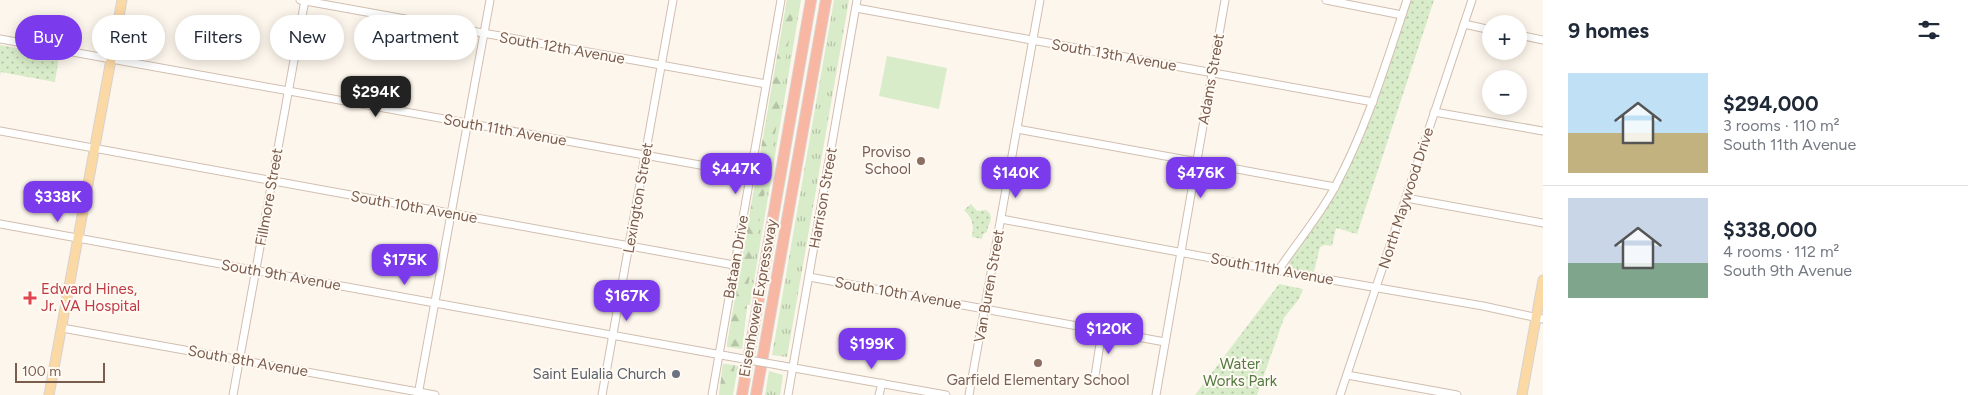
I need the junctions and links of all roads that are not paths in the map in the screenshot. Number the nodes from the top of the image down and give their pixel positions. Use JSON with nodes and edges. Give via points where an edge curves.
{"nodes":[{"id":1,"x":122,"y":0,"type":"edge"},
{"id":2,"x":303,"y":0,"type":"edge"},
{"id":3,"x":490,"y":0,"type":"edge"},
{"id":4,"x":673,"y":0,"type":"edge"},
{"id":5,"x":781,"y":0,"type":"edge"},
{"id":6,"x":812,"y":0,"type":"edge"},
{"id":7,"x":826,"y":0,"type":"edge"},
{"id":8,"x":857,"y":0,"type":"edge"},
{"id":9,"x":1040,"y":0,"type":"edge"},
{"id":10,"x":1225,"y":0,"type":"edge"},
{"id":11,"x":1326,"y":0,"type":"edge"},
{"id":12,"x":1407,"y":0,"type":"edge"},
{"id":13,"x":1472,"y":0,"type":"edge"},
{"id":14,"x":856,"y":8,"type":"junction"},
{"id":15,"x":119,"y":15,"type":"edge"},
{"id":16,"x":1402,"y":15,"type":"junction"},
{"id":17,"x":1464,"y":24,"type":"junction"},
{"id":18,"x":1482,"y":28,"type":"edge"},
{"id":19,"x":484,"y":33,"type":"junction"},
{"id":20,"x":1527,"y":37,"type":"edge"},
{"id":21,"x":0,"y":38,"type":"edge"},
{"id":22,"x":1033,"y":40,"type":"junction"},
{"id":23,"x":1543,"y":40,"type":"edge"},
{"id":24,"x":92,"y":55,"type":"edge"},
{"id":25,"x":111,"y":60,"type":"edge"},
{"id":26,"x":117,"y":60,"type":"edge"},
{"id":27,"x":661,"y":65,"type":"junction"},
{"id":28,"x":1212,"y":72,"type":"junction"},
{"id":29,"x":766,"y":84,"type":"junction"},
{"id":30,"x":288,"y":91,"type":"junction"},
{"id":31,"x":1373,"y":102,"type":"junction"},
{"id":32,"x":1434,"y":112,"type":"junction"},
{"id":33,"x":468,"y":123,"type":"junction"},
{"id":34,"x":1017,"y":129,"type":"junction"},
{"id":35,"x":1543,"y":131,"type":"edge"},
{"id":36,"x":0,"y":132,"type":"edge"},
{"id":37,"x":95,"y":149,"type":"junction"},
{"id":38,"x":645,"y":155,"type":"junction"},
{"id":39,"x":1197,"y":162,"type":"junction"},
{"id":40,"x":750,"y":174,"type":"junction"},
{"id":41,"x":272,"y":181,"type":"junction"},
{"id":42,"x":1335,"y":187,"type":"junction"},
{"id":43,"x":1406,"y":198,"type":"junction"},
{"id":44,"x":452,"y":213,"type":"junction"},
{"id":45,"x":1001,"y":219,"type":"junction"},
{"id":46,"x":1543,"y":223,"type":"edge"},
{"id":47,"x":0,"y":224,"type":"edge"},
{"id":48,"x":79,"y":238,"type":"junction"},
{"id":49,"x":629,"y":245,"type":"junction"},
{"id":50,"x":1180,"y":252,"type":"junction"},
{"id":51,"x":734,"y":264,"type":"junction"},
{"id":52,"x":256,"y":270,"type":"junction"},
{"id":53,"x":1278,"y":271,"type":"junction"},
{"id":54,"x":809,"y":277,"type":"junction"},
{"id":55,"x":1543,"y":280,"type":"edge"},
{"id":56,"x":1377,"y":287,"type":"junction"},
{"id":57,"x":435,"y":303,"type":"junction"},
{"id":58,"x":984,"y":309,"type":"junction"},
{"id":59,"x":1540,"y":319,"type":"edge"},
{"id":60,"x":62,"y":328,"type":"junction"},
{"id":61,"x":1102,"y":331,"type":"junction"},
{"id":62,"x":613,"y":335,"type":"junction"},
{"id":63,"x":1165,"y":342,"type":"junction"},
{"id":64,"x":724,"y":355,"type":"junction"},
{"id":65,"x":239,"y":360,"type":"junction"},
{"id":66,"x":793,"y":368,"type":"junction"},
{"id":67,"x":1347,"y":375,"type":"junction"},
{"id":68,"x":1094,"y":376,"type":"dead end"},
{"id":69,"x":882,"y":383,"type":"junction"},
{"id":70,"x":418,"y":394,"type":"edge"},
{"id":71,"x":49,"y":395,"type":"edge"},
{"id":72,"x":233,"y":395,"type":"edge"},
{"id":73,"x":435,"y":395,"type":"edge"},
{"id":74,"x":602,"y":395,"type":"edge"},
{"id":75,"x":712,"y":395,"type":"edge"},
{"id":76,"x":742,"y":395,"type":"edge"},
{"id":77,"x":756,"y":395,"type":"edge"},
{"id":78,"x":788,"y":395,"type":"edge"},
{"id":79,"x":880,"y":395,"type":"edge"},
{"id":80,"x":946,"y":395,"type":"edge"},
{"id":81,"x":969,"y":395,"type":"edge"},
{"id":82,"x":1156,"y":395,"type":"edge"},
{"id":83,"x":1340,"y":395,"type":"edge"},
{"id":84,"x":1457,"y":395,"type":"edge"},
{"id":85,"x":1522,"y":395,"type":"edge"}],
"edges":[{"from":1,"to":15,"type":"main road"},
{"from":2,"to":19,"type":"street","name":"South 12th Avenue"},
{"from":2,"to":30,"type":"street","name":"Fillmore Street"},
{"from":3,"to":19,"type":"street"},
{"from":4,"to":27,"type":"street","name":"Lexington Street"},
{"from":5,"to":29,"type":"street","name":"Bataan Drive"},
{"from":6,"to":76,"type":"highway","name":"Eisenhower Expressway"},
{"from":7,"to":77,"type":"highway","name":"Eisenhower Expressway"},
{"from":8,"to":14,"type":"street","name":"Harrison Street"},
{"from":9,"to":22,"type":"street","name":"Van Buren Street"},
{"from":10,"to":28,"type":"street","name":"Adams Street"},
{"from":11,"to":16,"type":"street"},
{"from":12,"to":16,"type":"street"},
{"from":13,"to":17,"type":"street","name":"North Maywood Drive"},
{"from":14,"to":22,"type":"street","name":"South 13th Avenue"},
{"from":14,"to":54,"type":"street","name":"Harrison Street"},
{"from":16,"to":31,"type":"street"},
{"from":17,"to":18,"type":"street"},
{"from":17,"to":32,"type":"street","name":"North Maywood Drive"},
{"from":19,"to":27,"type":"street","name":"South 12th Avenue"},
{"from":19,"to":33,"type":"street"},
{"from":20,"to":23,"type":"street"},
{"from":21,"to":24,"type":"street","name":"South 11th Avenue"},
{"from":22,"to":28,"type":"street","name":"South 13th Avenue"},
{"from":22,"to":34,"type":"street","name":"Van Buren Street"},
{"from":25,"to":37,"type":"main road"},
{"from":26,"to":30,"type":"street","name":"South 11th Avenue"},
{"from":27,"to":29,"type":"street","name":"South 12th Avenue"},
{"from":27,"to":38,"type":"street","name":"Lexington Street"},
{"from":28,"to":31,"type":"street","name":"South 13th Avenue"},
{"from":28,"to":39,"type":"street","name":"Adams Street"},
{"from":29,"to":40,"type":"street","name":"Bataan Drive"},
{"from":30,"to":33,"type":"street","name":"South 11th Avenue"},
{"from":30,"to":41,"type":"street","name":"Fillmore Street"},
{"from":31,"to":42,"type":"street"},
{"from":32,"to":35,"type":"street"},
{"from":32,"to":43,"type":"street","name":"North Maywood Drive"},
{"from":33,"to":38,"type":"street","name":"South 11th Avenue"},
{"from":33,"to":44,"type":"street"},
{"from":34,"to":39,"type":"street"},
{"from":34,"to":45,"type":"street","name":"Van Buren Street"},
{"from":36,"to":37,"type":"street","name":"South 10th Avenue"},
{"from":37,"to":41,"type":"street","name":"South 10th Avenue"},
{"from":37,"to":48,"type":"main road"},
{"from":38,"to":40,"type":"street","name":"South 11th Avenue"},
{"from":38,"to":49,"type":"street","name":"Lexington Street"},
{"from":39,"to":42,"type":"street"},
{"from":39,"to":50,"type":"street","name":"Adams Street"},
{"from":40,"to":51,"type":"street","name":"Bataan Drive"},
{"from":41,"to":44,"type":"street","name":"South 10th Avenue"},
{"from":41,"to":52,"type":"street","name":"Fillmore Street"},
{"from":42,"to":53,"type":"street"},
{"from":43,"to":46,"type":"street"},
{"from":43,"to":56,"type":"street","name":"North Maywood Drive"},
{"from":44,"to":49,"type":"street","name":"South 10th Avenue"},
{"from":44,"to":57,"type":"street"},
{"from":45,"to":50,"type":"street","name":"South 11th Avenue"},
{"from":45,"to":58,"type":"street","name":"Van Buren Street"},
{"from":47,"to":48,"type":"street","name":"South 9th Avenue"},
{"from":48,"to":52,"type":"street","name":"South 9th Avenue"},
{"from":48,"to":60,"type":"main road"},
{"from":49,"to":51,"type":"street","name":"South 10th Avenue"},
{"from":49,"to":62,"type":"street","name":"Lexington Street"},
{"from":50,"to":53,"type":"street","name":"South 11th Avenue"},
{"from":50,"to":63,"type":"street","name":"Adams Street"},
{"from":51,"to":64,"type":"street","name":"Bataan Drive"},
{"from":52,"to":57,"type":"street","name":"South 9th Avenue"},
{"from":52,"to":65,"type":"street","name":"Fillmore Street"},
{"from":53,"to":56,"type":"street","name":"South 11th Avenue"},
{"from":54,"to":58,"type":"street","name":"South 10th Avenue"},
{"from":54,"to":66,"type":"street","name":"Harrison Street"},
{"from":55,"to":59,"type":"main road"},
{"from":56,"to":59,"type":"street","name":"South 11th Avenue"},
{"from":56,"to":67,"type":"street","name":"North Maywood Drive"},
{"from":57,"to":62,"type":"street","name":"South 9th Avenue"},
{"from":57,"to":70,"type":"street"},
{"from":58,"to":61,"type":"street","name":"South 10th Avenue"},
{"from":58,"to":81,"type":"street","name":"Van Buren Street"},
{"from":59,"to":85,"type":"main road"},
{"from":60,"to":65,"type":"street","name":"South 8th Avenue"},
{"from":60,"to":71,"type":"main road"},
{"from":61,"to":63,"type":"street","name":"South 10th Avenue"},
{"from":61,"to":68,"type":"street"},
{"from":62,"to":64,"type":"street","name":"South 9th Avenue"},
{"from":62,"to":74,"type":"street","name":"Lexington Street"},
{"from":63,"to":82,"type":"street","name":"Adams Street"},
{"from":64,"to":66,"type":"street","name":"South 9th Avenue","bridge":true},
{"from":64,"to":75,"type":"street","name":"Bataan Drive"},
{"from":65,"to":70,"type":"street","name":"South 8th Avenue"},
{"from":65,"to":72,"type":"street","name":"Fillmore Street"},
{"from":66,"to":69,"type":"street","name":"South 9th Avenue"},
{"from":66,"to":78,"type":"street","name":"Harrison Street"},
{"from":67,"to":83,"type":"street","name":"North Maywood Drive"},
{"from":67,"to":84,"type":"street"},
{"from":69,"to":79,"type":"street"},
{"from":69,"to":80,"type":"street","name":"South 9th Avenue"},
{"from":70,"to":73,"type":"street","name":"South 8th Avenue"}]}
